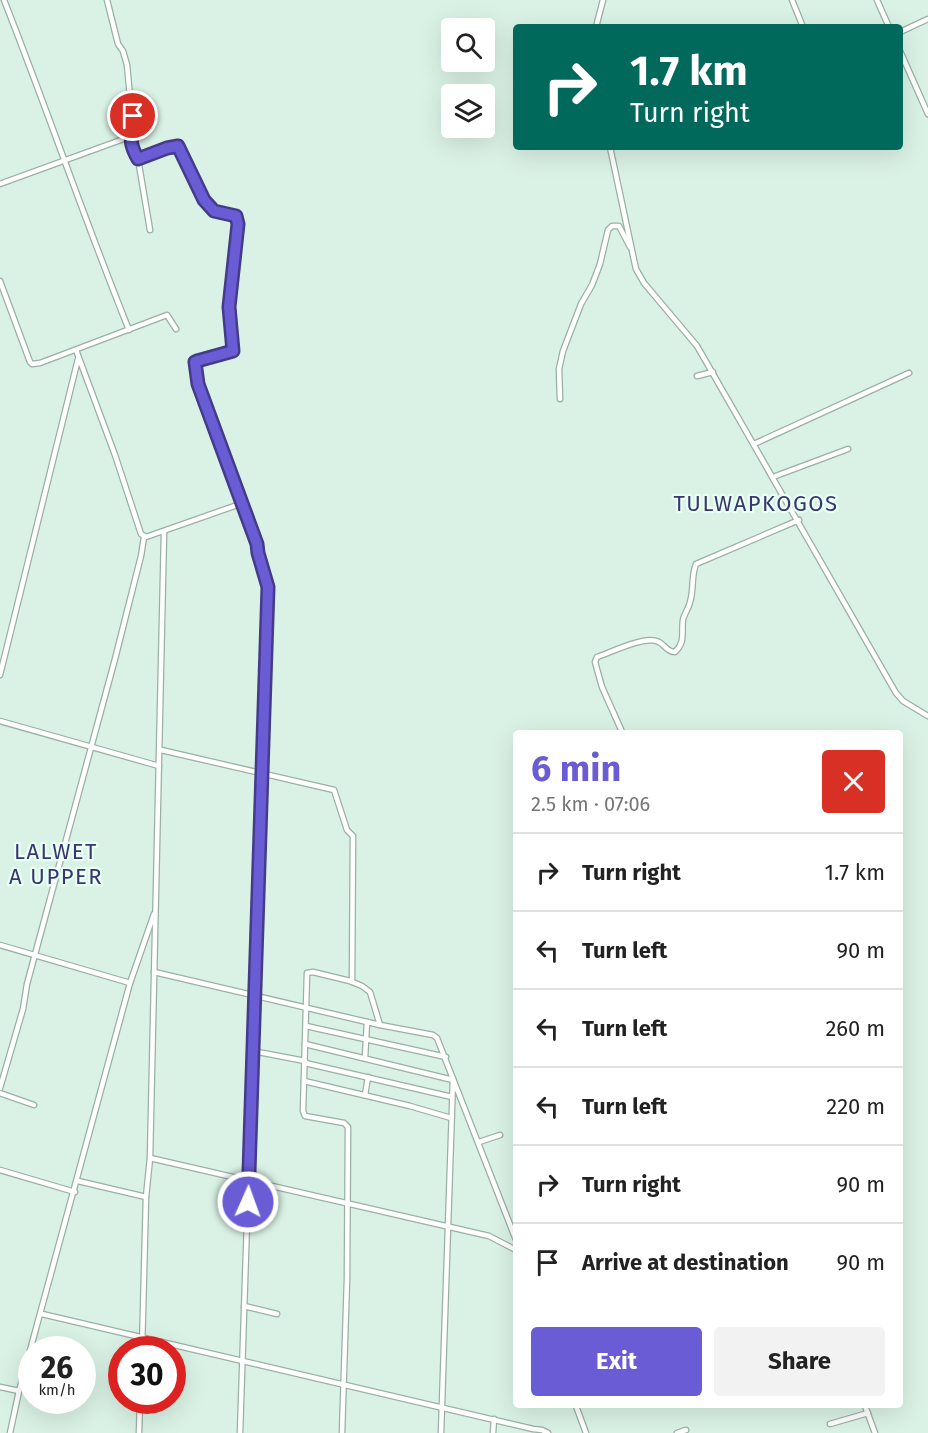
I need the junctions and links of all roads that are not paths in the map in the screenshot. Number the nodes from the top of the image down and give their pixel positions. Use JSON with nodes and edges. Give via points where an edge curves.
{"nodes":[{"id":1,"x":4,"y":0,"type":"edge"},
{"id":2,"x":107,"y":0,"type":"edge"},
{"id":3,"x":603,"y":0,"type":"edge"},
{"id":4,"x":792,"y":0,"type":"edge"},
{"id":5,"x":877,"y":0,"type":"edge"},
{"id":6,"x":928,"y":19,"type":"edge"},
{"id":7,"x":597,"y":24,"type":"edge"},
{"id":8,"x":802,"y":24,"type":"edge"},
{"id":9,"x":888,"y":24,"type":"edge"},
{"id":10,"x":903,"y":31,"type":"edge"},
{"id":11,"x":903,"y":58,"type":"edge"},
{"id":12,"x":928,"y":114,"type":"edge"},
{"id":13,"x":130,"y":135,"type":"junction"},
{"id":14,"x":611,"y":150,"type":"edge"},
{"id":15,"x":138,"y":159,"type":"junction"},
{"id":16,"x":65,"y":160,"type":"junction"},
{"id":17,"x":0,"y":184,"type":"edge"},
{"id":18,"x":150,"y":230,"type":"dead end"},
{"id":19,"x":632,"y":250,"type":"junction"},
{"id":20,"x":0,"y":281,"type":"edge"},
{"id":21,"x":176,"y":329,"type":"dead end"},
{"id":22,"x":129,"y":330,"type":"junction"},
{"id":23,"x":75,"y":350,"type":"junction"},
{"id":24,"x":78,"y":360,"type":"junction"},
{"id":25,"x":713,"y":372,"type":"junction"},
{"id":26,"x":909,"y":372,"type":"dead end"},
{"id":27,"x":697,"y":376,"type":"dead end"},
{"id":28,"x":560,"y":399,"type":"dead end"},
{"id":29,"x":754,"y":444,"type":"junction"},
{"id":30,"x":848,"y":449,"type":"dead end"},
{"id":31,"x":773,"y":477,"type":"junction"},
{"id":32,"x":243,"y":503,"type":"junction"},
{"id":33,"x":799,"y":520,"type":"junction"},
{"id":34,"x":164,"y":532,"type":"junction"},
{"id":35,"x":144,"y":537,"type":"junction"},
{"id":36,"x":0,"y":675,"type":"edge"},
{"id":37,"x":928,"y":716,"type":"edge"},
{"id":38,"x":0,"y":721,"type":"edge"},
{"id":39,"x":620,"y":730,"type":"edge"},
{"id":40,"x":91,"y":747,"type":"junction"},
{"id":41,"x":161,"y":750,"type":"junction"},
{"id":42,"x":159,"y":766,"type":"junction"},
{"id":43,"x":261,"y":773,"type":"junction"},
{"id":44,"x":155,"y":912,"type":"junction"},
{"id":45,"x":0,"y":945,"type":"edge"},
{"id":46,"x":35,"y":955,"type":"junction"},
{"id":47,"x":154,"y":972,"type":"junction"},
{"id":48,"x":352,"y":982,"type":"junction"},
{"id":49,"x":130,"y":983,"type":"junction"},
{"id":50,"x":254,"y":994,"type":"junction"},
{"id":51,"x":306,"y":1006,"type":"junction"},
{"id":52,"x":367,"y":1022,"type":"junction"},
{"id":53,"x":380,"y":1025,"type":"junction"},
{"id":54,"x":306,"y":1026,"type":"junction"},
{"id":55,"x":366,"y":1040,"type":"junction"},
{"id":56,"x":305,"y":1044,"type":"junction"},
{"id":57,"x":253,"y":1050,"type":"junction"},
{"id":58,"x":446,"y":1057,"type":"junction"},
{"id":59,"x":365,"y":1058,"type":"junction"},
{"id":60,"x":305,"y":1062,"type":"junction"},
{"id":61,"x":368,"y":1077,"type":"junction"},
{"id":62,"x":453,"y":1078,"type":"junction"},
{"id":63,"x":304,"y":1082,"type":"junction"},
{"id":64,"x":0,"y":1088,"type":"edge"},
{"id":65,"x":0,"y":1093,"type":"edge"},
{"id":66,"x":365,"y":1095,"type":"junction"},
{"id":67,"x":452,"y":1096,"type":"junction"},
{"id":68,"x":34,"y":1105,"type":"dead end"},
{"id":69,"x":451,"y":1118,"type":"junction"},
{"id":70,"x":500,"y":1135,"type":"dead end"},
{"id":71,"x":479,"y":1142,"type":"junction"},
{"id":72,"x":150,"y":1158,"type":"junction"},
{"id":73,"x":0,"y":1170,"type":"edge"},
{"id":74,"x":78,"y":1181,"type":"junction"},
{"id":75,"x":248,"y":1181,"type":"junction"},
{"id":76,"x":75,"y":1192,"type":"junction"},
{"id":77,"x":146,"y":1197,"type":"junction"},
{"id":78,"x":348,"y":1205,"type":"junction"},
{"id":79,"x":448,"y":1226,"type":"junction"},
{"id":80,"x":513,"y":1232,"type":"edge"},
{"id":81,"x":513,"y":1248,"type":"edge"},
{"id":82,"x":244,"y":1306,"type":"junction"},
{"id":83,"x":42,"y":1314,"type":"junction"},
{"id":84,"x":277,"y":1314,"type":"dead end"},
{"id":85,"x":35,"y":1336,"type":"edge"},
{"id":86,"x":138,"y":1336,"type":"edge"},
{"id":87,"x":142,"y":1336,"type":"edge"},
{"id":88,"x":186,"y":1348,"type":"edge"},
{"id":89,"x":242,"y":1362,"type":"junction"},
{"id":90,"x":343,"y":1385,"type":"junction"},
{"id":91,"x":0,"y":1387,"type":"edge"},
{"id":92,"x":18,"y":1391,"type":"edge"},
{"id":93,"x":18,"y":1396,"type":"edge"},
{"id":94,"x":441,"y":1407,"type":"junction"},
{"id":95,"x":577,"y":1408,"type":"edge"},
{"id":96,"x":866,"y":1408,"type":"edge"},
{"id":97,"x":868,"y":1413,"type":"junction"},
{"id":98,"x":140,"y":1414,"type":"edge"},
{"id":99,"x":494,"y":1419,"type":"junction"},
{"id":100,"x":830,"y":1424,"type":"dead end"},
{"id":101,"x":686,"y":1430,"type":"dead end"},
{"id":102,"x":10,"y":1433,"type":"edge"},
{"id":103,"x":139,"y":1433,"type":"edge"},
{"id":104,"x":240,"y":1433,"type":"edge"},
{"id":105,"x":342,"y":1433,"type":"edge"},
{"id":106,"x":441,"y":1433,"type":"edge"},
{"id":107,"x":493,"y":1433,"type":"edge"},
{"id":108,"x":548,"y":1433,"type":"edge"},
{"id":109,"x":586,"y":1433,"type":"edge"},
{"id":110,"x":677,"y":1433,"type":"edge"},
{"id":111,"x":875,"y":1433,"type":"edge"}],
"edges":[{"from":1,"to":16,"type":"street"},
{"from":2,"to":13,"type":"street","via":[[130,78]]},
{"from":3,"to":7,"type":"street"},
{"from":4,"to":8,"type":"street"},
{"from":5,"to":9,"type":"street"},
{"from":6,"to":10,"type":"street"},
{"from":11,"to":12,"type":"street"},
{"from":13,"to":15,"type":"street"},
{"from":13,"to":16,"type":"street"},
{"from":14,"to":19,"type":"street"},
{"from":15,"to":18,"type":"street"},
{"from":15,"to":32,"type":"street","via":[[178,146],[204,200],[214,211],[233,214],[238,220],[229,307],[233,351],[197,361],[194,366]]},
{"from":16,"to":17,"type":"street"},
{"from":16,"to":22,"type":"street"},
{"from":19,"to":25,"type":"street","via":[[644,283],[687,332]]},
{"from":19,"to":28,"type":"street","via":[[619,226],[608,230],[600,264],[563,351]]},
{"from":20,"to":23,"type":"street","via":[[32,364]]},
{"from":21,"to":22,"type":"street","via":[[167,315]]},
{"from":22,"to":23,"type":"street"},
{"from":23,"to":24,"type":"street"},
{"from":24,"to":35,"type":"street"},
{"from":24,"to":36,"type":"street"},
{"from":25,"to":27,"type":"street"},
{"from":25,"to":29,"type":"street"},
{"from":26,"to":29,"type":"street"},
{"from":29,"to":31,"type":"street"},
{"from":30,"to":31,"type":"street"},
{"from":31,"to":33,"type":"street"},
{"from":32,"to":34,"type":"street"},
{"from":32,"to":43,"type":"street","via":[[268,587]]},
{"from":33,"to":37,"type":"street","via":[[897,693]]},
{"from":33,"to":39,"type":"street","via":[[696,564],[683,620],[683,640],[675,652],[659,642],[645,640],[597,657],[602,687]]},
{"from":34,"to":35,"type":"street"},
{"from":34,"to":41,"type":"street"},
{"from":35,"to":40,"type":"street"},
{"from":38,"to":40,"type":"street"},
{"from":40,"to":42,"type":"street"},
{"from":40,"to":46,"type":"street"},
{"from":41,"to":42,"type":"street"},
{"from":41,"to":43,"type":"street"},
{"from":42,"to":44,"type":"street"},
{"from":43,"to":48,"type":"street","via":[[330,788],[336,794],[347,830],[353,836]]},
{"from":43,"to":50,"type":"street"},
{"from":44,"to":47,"type":"street"},
{"from":44,"to":49,"type":"street"},
{"from":45,"to":46,"type":"street"},
{"from":46,"to":49,"type":"street"},
{"from":46,"to":64,"type":"street"},
{"from":47,"to":50,"type":"street"},
{"from":47,"to":72,"type":"street"},
{"from":48,"to":51,"type":"street","via":[[308,972]]},
{"from":48,"to":53,"type":"street","via":[[370,992]]},
{"from":49,"to":74,"type":"street"},
{"from":50,"to":51,"type":"street"},
{"from":50,"to":57,"type":"street"},
{"from":51,"to":52,"type":"street"},
{"from":51,"to":54,"type":"street"},
{"from":52,"to":53,"type":"street"},
{"from":52,"to":55,"type":"street"},
{"from":53,"to":58,"type":"street","via":[[433,1035]]},
{"from":54,"to":55,"type":"street"},
{"from":54,"to":56,"type":"street"},
{"from":55,"to":58,"type":"street"},
{"from":55,"to":59,"type":"street"},
{"from":56,"to":59,"type":"street"},
{"from":56,"to":60,"type":"street"},
{"from":57,"to":60,"type":"street"},
{"from":57,"to":75,"type":"street"},
{"from":58,"to":62,"type":"street"},
{"from":59,"to":62,"type":"street"},
{"from":60,"to":61,"type":"street"},
{"from":60,"to":63,"type":"street"},
{"from":61,"to":66,"type":"street"},
{"from":61,"to":67,"type":"street"},
{"from":62,"to":67,"type":"street"},
{"from":62,"to":71,"type":"street"},
{"from":63,"to":66,"type":"street"},
{"from":63,"to":78,"type":"street","via":[[305,1116],[348,1127]]},
{"from":65,"to":68,"type":"street"},
{"from":66,"to":69,"type":"street"},
{"from":67,"to":69,"type":"street"},
{"from":69,"to":79,"type":"street"},
{"from":70,"to":71,"type":"street"},
{"from":71,"to":80,"type":"street"},
{"from":72,"to":75,"type":"street"},
{"from":72,"to":77,"type":"street"},
{"from":73,"to":76,"type":"street"},
{"from":74,"to":76,"type":"street"},
{"from":74,"to":77,"type":"street"},
{"from":75,"to":78,"type":"street"},
{"from":75,"to":82,"type":"street"},
{"from":76,"to":83,"type":"street"},
{"from":77,"to":87,"type":"street"},
{"from":78,"to":79,"type":"street"},
{"from":78,"to":90,"type":"street"},
{"from":79,"to":81,"type":"street","via":[[489,1236]]},
{"from":79,"to":94,"type":"street"},
{"from":82,"to":84,"type":"street"},
{"from":82,"to":89,"type":"street"},
{"from":83,"to":85,"type":"street"},
{"from":83,"to":86,"type":"street"},
{"from":88,"to":89,"type":"street"},
{"from":89,"to":90,"type":"street"},
{"from":89,"to":104,"type":"street"},
{"from":90,"to":94,"type":"street"},
{"from":90,"to":105,"type":"street"},
{"from":91,"to":92,"type":"street"},
{"from":93,"to":102,"type":"street"},
{"from":94,"to":99,"type":"street"},
{"from":94,"to":106,"type":"street"},
{"from":95,"to":109,"type":"street"},
{"from":96,"to":97,"type":"street"},
{"from":97,"to":100,"type":"street"},
{"from":97,"to":111,"type":"street"},
{"from":98,"to":103,"type":"street"},
{"from":99,"to":107,"type":"street"},
{"from":99,"to":108,"type":"street"},
{"from":101,"to":110,"type":"street"}]}
